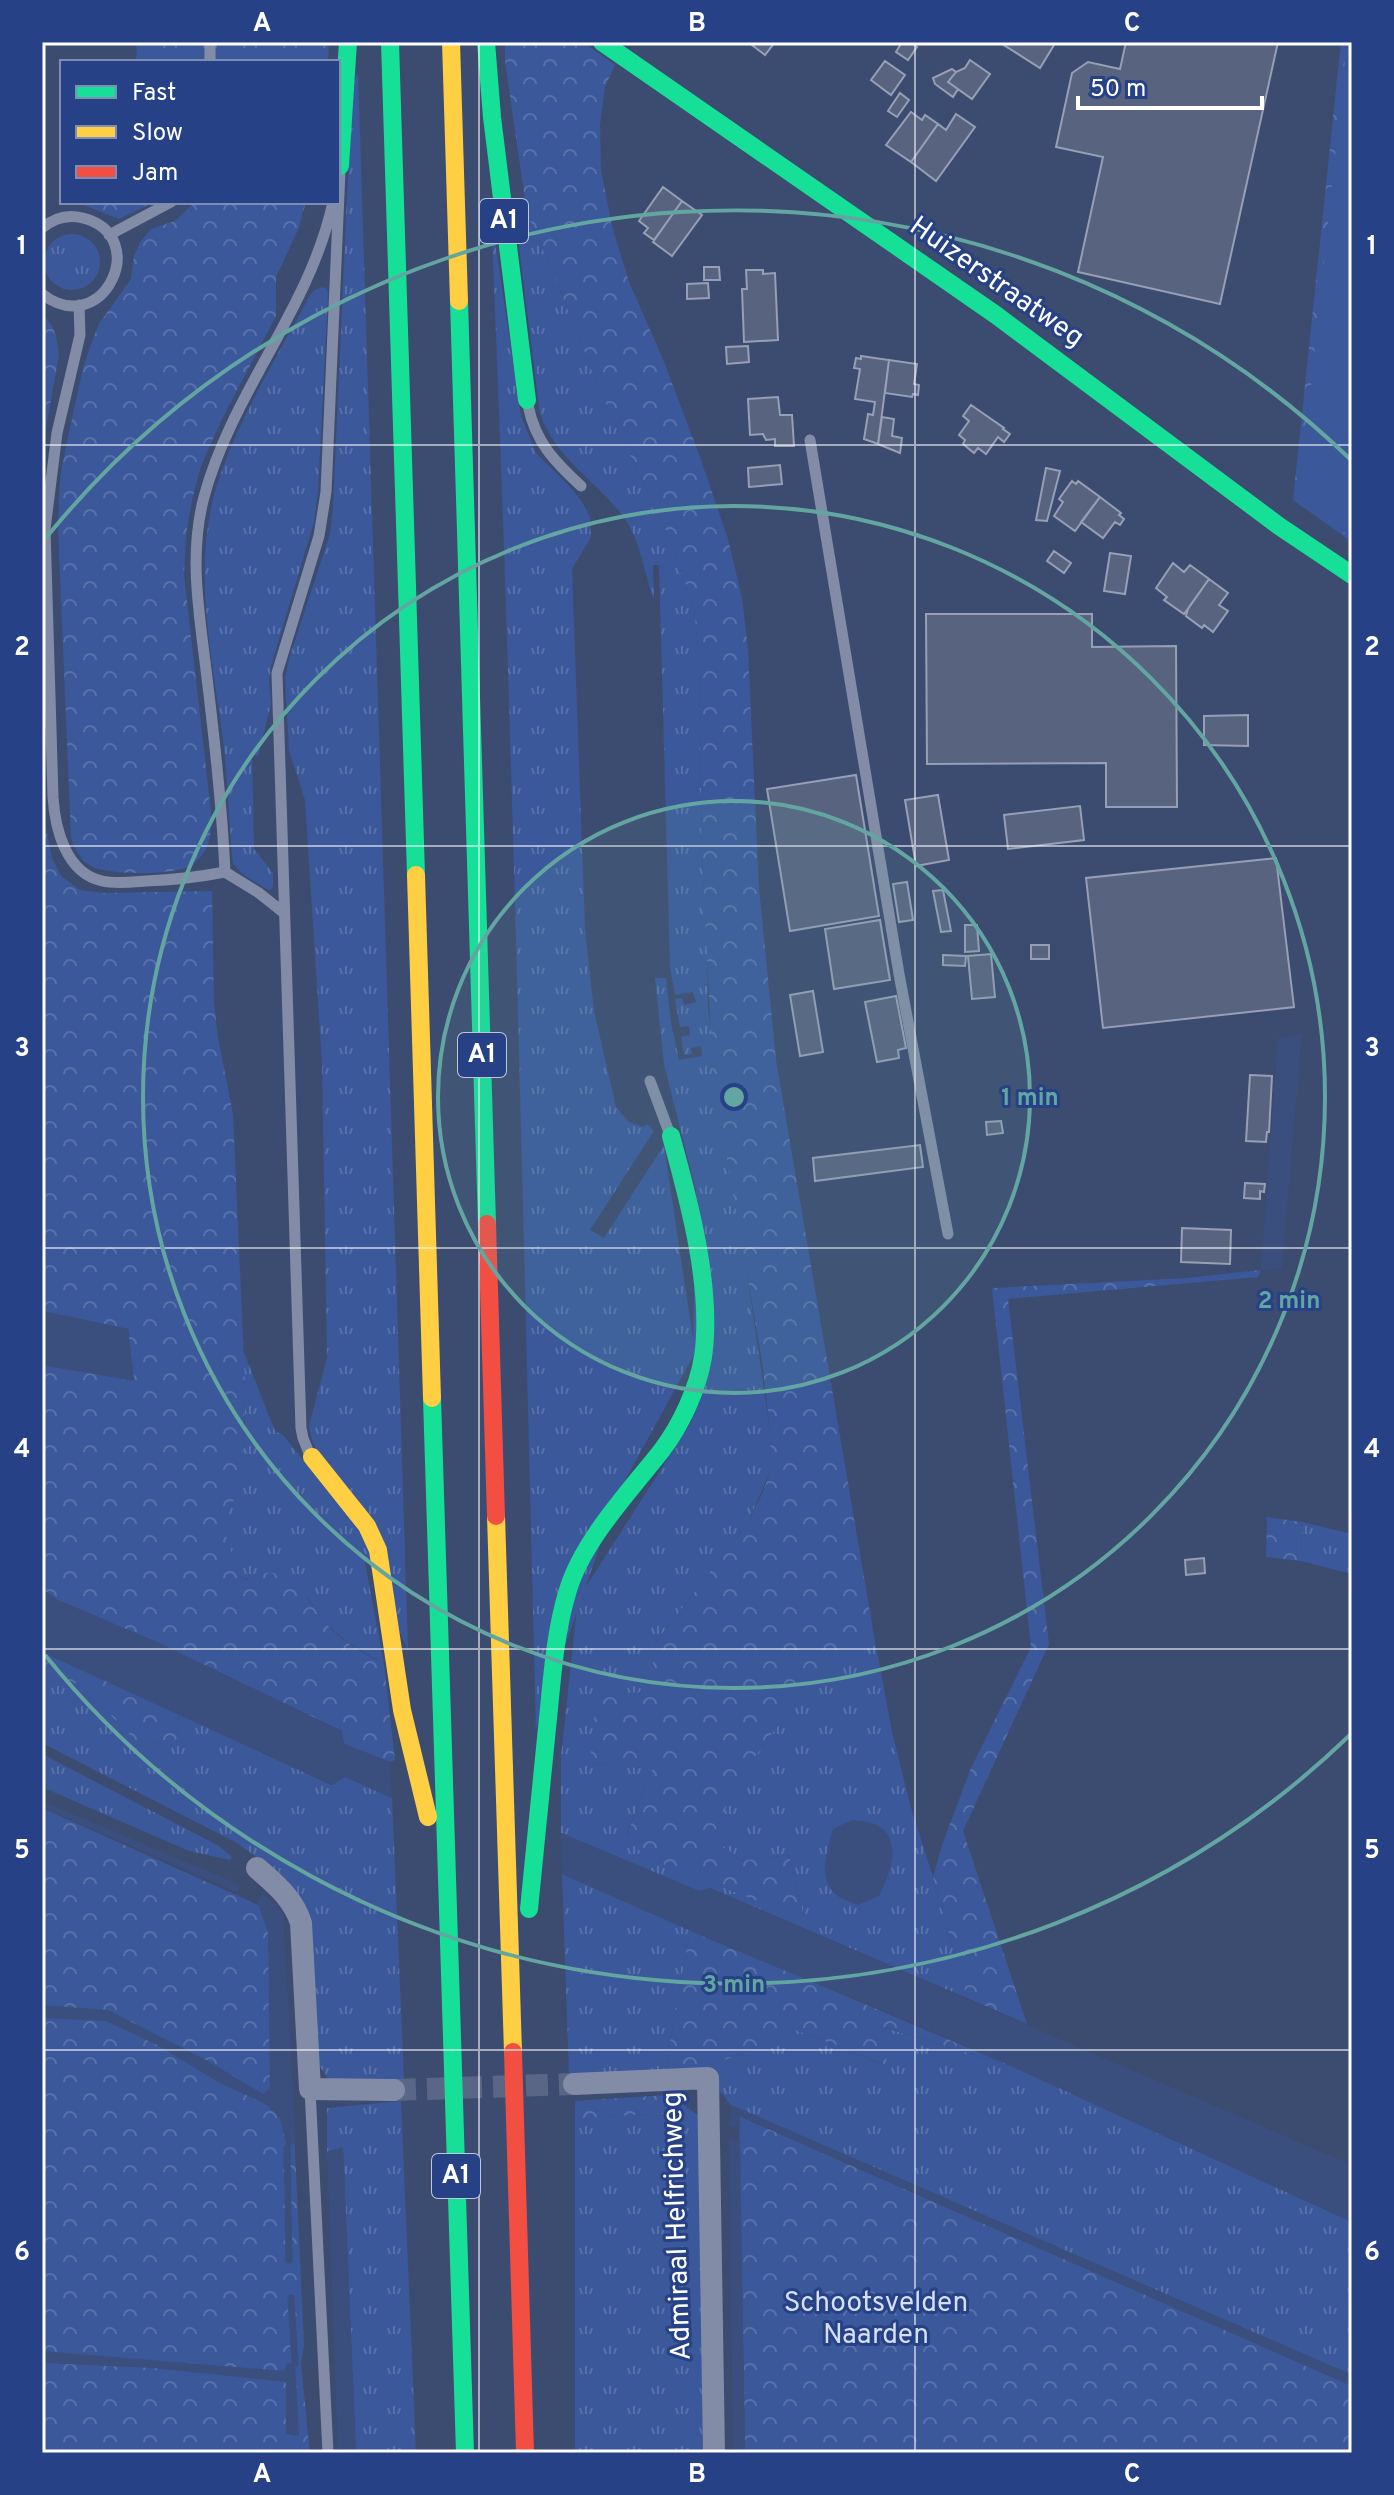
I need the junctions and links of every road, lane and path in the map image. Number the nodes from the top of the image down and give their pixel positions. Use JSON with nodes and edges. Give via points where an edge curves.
{"nodes":[{"id":1,"x":348,"y":42,"type":"edge"},
{"id":2,"x":390,"y":42,"type":"edge"},
{"id":3,"x":451,"y":42,"type":"edge"},
{"id":4,"x":486,"y":42,"type":"edge"},
{"id":5,"x":602,"y":42,"type":"edge"},
{"id":6,"x":340,"y":158,"type":"edge"},
{"id":7,"x":167,"y":204,"type":"edge"},
{"id":8,"x":333,"y":204,"type":"edge"},
{"id":9,"x":338,"y":204,"type":"edge"},
{"id":10,"x":42,"y":228,"type":"edge"},
{"id":11,"x":109,"y":235,"type":"junction"},
{"id":12,"x":42,"y":294,"type":"edge"},
{"id":13,"x":79,"y":305,"type":"junction"},
{"id":14,"x":527,"y":400,"type":"joint"},
{"id":15,"x":810,"y":440,"type":"dead end"},
{"id":16,"x":581,"y":486,"type":"dead end"},
{"id":17,"x":1352,"y":575,"type":"edge"},
{"id":18,"x":225,"y":872,"type":"junction"},
{"id":19,"x":284,"y":913,"type":"junction"},
{"id":20,"x":650,"y":1081,"type":"dead end"},
{"id":21,"x":671,"y":1136,"type":"joint"},
{"id":22,"x":948,"y":1234,"type":"dead end"},
{"id":23,"x":312,"y":1457,"type":"joint"},
{"id":24,"x":257,"y":1868,"type":"dead end"},
{"id":25,"x":447,"y":1899,"type":"junction"},
{"id":26,"x":513,"y":2068,"type":"junction"},
{"id":27,"x":574,"y":2084,"type":"tunnel mouth"},
{"id":28,"x":310,"y":2089,"type":"junction"},
{"id":29,"x":394,"y":2090,"type":"tunnel mouth"},
{"id":30,"x":328,"y":2453,"type":"edge"},
{"id":31,"x":465,"y":2453,"type":"edge"},
{"id":32,"x":525,"y":2453,"type":"edge"},
{"id":33,"x":714,"y":2453,"type":"edge"}],
"edges":[{"from":1,"to":6,"type":"main road","number":"A1"},
{"from":2,"to":25,"type":"main road","number":"A1"},
{"from":3,"to":26,"type":"main road","number":"A1"},
{"from":4,"to":14,"type":"main road","number":"A1"},
{"from":5,"to":17,"type":"main road","name":"Huizerstraatweg","via":[[996,315]]},
{"from":7,"to":11,"type":"lane"},
{"from":8,"to":18,"type":"lane","via":[[300,297],[221,445],[198,527],[195,580],[222,803]]},
{"from":9,"to":19,"type":"lane","number":"A1","via":[[323,519],[277,673]]},
{"from":10,"to":11,"type":"lane","via":[[50,221],[78,216]]},
{"from":11,"to":13,"type":"lane","via":[[117,255],[111,285]]},
{"from":12,"to":13,"type":"lane","via":[[57,304]]},
{"from":13,"to":18,"type":"lane","via":[[80,335],[57,433],[45,529],[56,824],[75,865],[105,882],[190,879]]},
{"from":14,"to":16,"type":"lane","number":"A1","via":[[546,452]]},
{"from":15,"to":22,"type":"lane"},
{"from":18,"to":19,"type":"lane"},
{"from":19,"to":23,"type":"lane","number":"A1","via":[[301,1428]]},
{"from":20,"to":21,"type":"lane","number":"A1"},
{"from":21,"to":26,"type":"main road","number":"A1","via":[[699,1257],[703,1358],[675,1430],[593,1539],[568,1589],[551,1684]]},
{"from":23,"to":25,"type":"main road","number":"A1","via":[[367,1526],[378,1550],[402,1710]]},
{"from":24,"to":28,"type":"street","via":[[285,1892],[301,1923]]},
{"from":25,"to":31,"type":"main road","number":"A1"},
{"from":26,"to":32,"type":"main road","number":"A1"},
{"from":27,"to":33,"type":"street","name":"Admiraal Helfrichweg","via":[[708,2078]]},
{"from":28,"to":29,"type":"street"},
{"from":28,"to":30,"type":"lane"}]}
